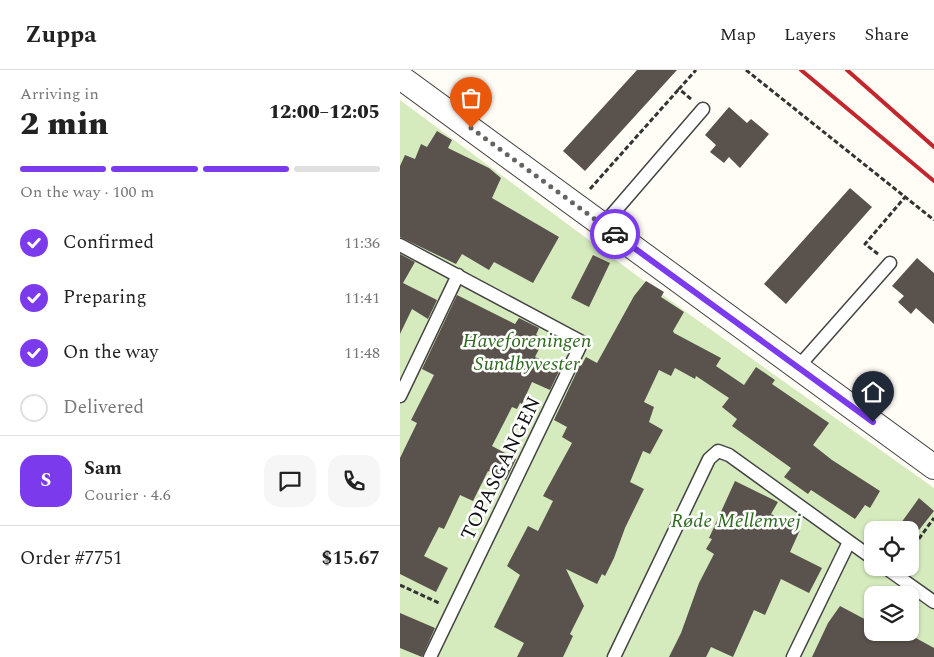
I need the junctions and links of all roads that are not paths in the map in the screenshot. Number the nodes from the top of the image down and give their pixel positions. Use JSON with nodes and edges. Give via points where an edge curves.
{"nodes":[{"id":1,"x":400,"y":77,"type":"edge"},
{"id":2,"x":703,"y":109,"type":"road end"},
{"id":3,"x":603,"y":225,"type":"junction"},
{"id":4,"x":400,"y":245,"type":"edge"},
{"id":5,"x":890,"y":263,"type":"road end"},
{"id":6,"x":458,"y":275,"type":"junction"},
{"id":7,"x":798,"y":367,"type":"junction"},
{"id":8,"x":400,"y":396,"type":"edge"},
{"id":9,"x":934,"y":467,"type":"edge"},
{"id":10,"x":849,"y":542,"type":"junction"},
{"id":11,"x":864,"y":552,"type":"edge"},
{"id":12,"x":897,"y":576,"type":"edge"},
{"id":13,"x":934,"y":602,"type":"edge"},
{"id":14,"x":430,"y":657,"type":"edge"},
{"id":15,"x":614,"y":657,"type":"edge"},
{"id":16,"x":793,"y":657,"type":"edge"}],
"edges":[{"from":1,"to":3,"type":"street"},
{"from":2,"to":3,"type":"lane"},
{"from":3,"to":7,"type":"street"},
{"from":4,"to":6,"type":"lane","name":"TOPASGANGEN"},
{"from":5,"to":7,"type":"lane"},
{"from":6,"to":8,"type":"lane"},
{"from":6,"to":14,"type":"lane","name":"TOPASGANGEN","via":[[582,342]]},
{"from":7,"to":9,"type":"street"},
{"from":10,"to":11,"type":"lane"},
{"from":10,"to":15,"type":"lane","via":[[729,455],[718,451],[709,460]]},
{"from":10,"to":16,"type":"lane"},
{"from":12,"to":13,"type":"lane"}]}
